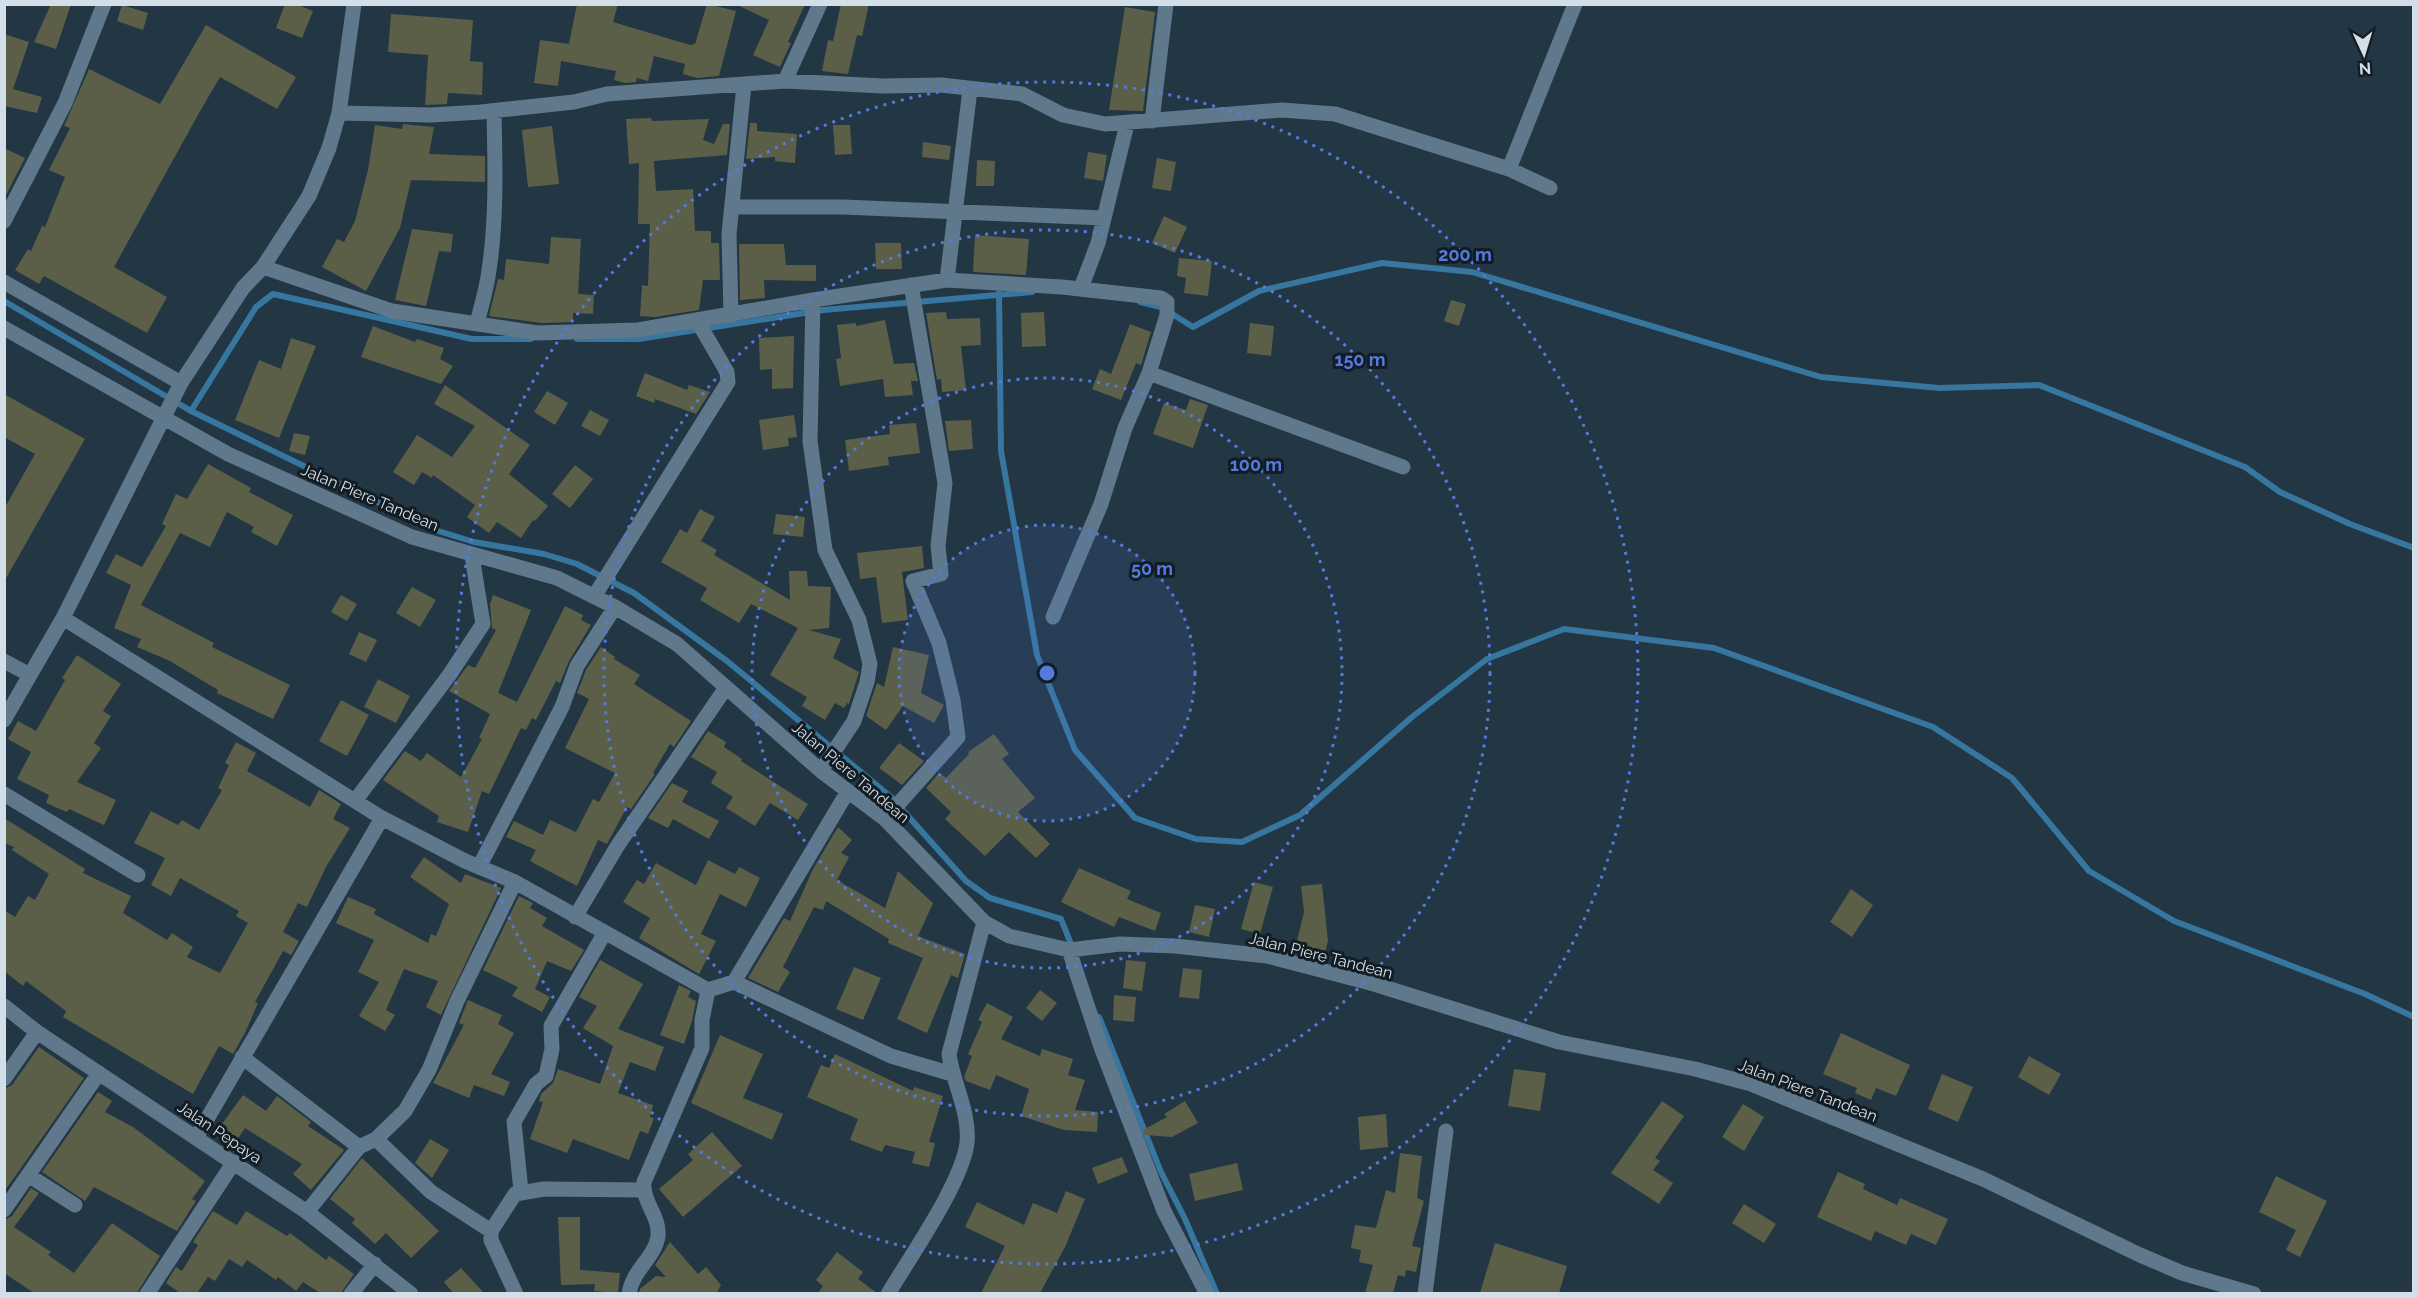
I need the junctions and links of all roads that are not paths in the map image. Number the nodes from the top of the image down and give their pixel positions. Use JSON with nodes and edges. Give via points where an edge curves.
{"nodes":[{"id":1,"x":104,"y":4,"type":"edge"},
{"id":2,"x":354,"y":4,"type":"edge"},
{"id":3,"x":820,"y":4,"type":"edge"},
{"id":4,"x":1166,"y":4,"type":"edge"},
{"id":5,"x":1575,"y":4,"type":"edge"},
{"id":6,"x":784,"y":81,"type":"junction"},
{"id":7,"x":744,"y":85,"type":"junction"},
{"id":8,"x":970,"y":89,"type":"junction"},
{"id":9,"x":494,"y":111,"type":"junction"},
{"id":10,"x":339,"y":113,"type":"junction"},
{"id":11,"x":1152,"y":121,"type":"junction"},
{"id":12,"x":1126,"y":124,"type":"junction"},
{"id":13,"x":1509,"y":170,"type":"junction"},
{"id":14,"x":1550,"y":188,"type":"dead end"},
{"id":15,"x":732,"y":207,"type":"junction"},
{"id":16,"x":955,"y":212,"type":"junction"},
{"id":17,"x":1104,"y":218,"type":"junction"},
{"id":18,"x":4,"y":221,"type":"edge"},
{"id":19,"x":263,"y":267,"type":"junction"},
{"id":20,"x":947,"y":280,"type":"junction"},
{"id":21,"x":4,"y":282,"type":"edge"},
{"id":22,"x":911,"y":285,"type":"junction"},
{"id":23,"x":1081,"y":288,"type":"junction"},
{"id":24,"x":813,"y":300,"type":"junction"},
{"id":25,"x":731,"y":315,"type":"junction"},
{"id":26,"x":698,"y":322,"type":"junction"},
{"id":27,"x":477,"y":324,"type":"junction"},
{"id":28,"x":4,"y":328,"type":"edge"},
{"id":29,"x":1149,"y":373,"type":"junction"},
{"id":30,"x":180,"y":387,"type":"junction"},
{"id":31,"x":166,"y":415,"type":"junction"},
{"id":32,"x":1403,"y":467,"type":"dead end"},
{"id":33,"x":472,"y":556,"type":"junction"},
{"id":34,"x":596,"y":591,"type":"junction"},
{"id":35,"x":615,"y":607,"type":"junction"},
{"id":36,"x":1053,"y":617,"type":"dead end"},
{"id":37,"x":63,"y":618,"type":"junction"},
{"id":38,"x":4,"y":661,"type":"edge"},
{"id":39,"x":30,"y":675,"type":"junction"},
{"id":40,"x":725,"y":689,"type":"junction"},
{"id":41,"x":4,"y":720,"type":"edge"},
{"id":42,"x":825,"y":766,"type":"junction"},
{"id":43,"x":848,"y":791,"type":"junction"},
{"id":44,"x":4,"y":794,"type":"edge"},
{"id":45,"x":355,"y":801,"type":"junction"},
{"id":46,"x":382,"y":818,"type":"junction"},
{"id":47,"x":885,"y":819,"type":"junction"},
{"id":48,"x":479,"y":867,"type":"junction"},
{"id":49,"x":138,"y":875,"type":"dead end"},
{"id":50,"x":515,"y":882,"type":"junction"},
{"id":51,"x":575,"y":917,"type":"junction"},
{"id":52,"x":984,"y":922,"type":"junction"},
{"id":53,"x":604,"y":934,"type":"junction"},
{"id":54,"x":1070,"y":950,"type":"junction"},
{"id":55,"x":734,"y":982,"type":"junction"},
{"id":56,"x":708,"y":990,"type":"junction"},
{"id":57,"x":4,"y":1006,"type":"edge"},
{"id":58,"x":37,"y":1032,"type":"junction"},
{"id":59,"x":242,"y":1057,"type":"junction"},
{"id":60,"x":99,"y":1074,"type":"junction"},
{"id":61,"x":952,"y":1074,"type":"junction"},
{"id":62,"x":4,"y":1079,"type":"edge"},
{"id":63,"x":1446,"y":1131,"type":"dead end"},
{"id":64,"x":196,"y":1138,"type":"junction"},
{"id":65,"x":376,"y":1139,"type":"junction"},
{"id":66,"x":359,"y":1147,"type":"junction"},
{"id":67,"x":234,"y":1162,"type":"junction"},
{"id":68,"x":28,"y":1175,"type":"junction"},
{"id":69,"x":643,"y":1190,"type":"junction"},
{"id":70,"x":521,"y":1191,"type":"junction"},
{"id":71,"x":75,"y":1205,"type":"dead end"},
{"id":72,"x":4,"y":1210,"type":"edge"},
{"id":73,"x":308,"y":1212,"type":"junction"},
{"id":74,"x":491,"y":1231,"type":"junction"},
{"id":75,"x":375,"y":1264,"type":"junction"},
{"id":76,"x":147,"y":1293,"type":"edge"},
{"id":77,"x":351,"y":1293,"type":"edge"},
{"id":78,"x":411,"y":1293,"type":"edge"},
{"id":79,"x":516,"y":1293,"type":"edge"},
{"id":80,"x":629,"y":1293,"type":"edge"},
{"id":81,"x":888,"y":1293,"type":"edge"},
{"id":82,"x":1207,"y":1293,"type":"edge"},
{"id":83,"x":1425,"y":1293,"type":"edge"},
{"id":84,"x":2254,"y":1293,"type":"edge"}],
"edges":[{"from":1,"to":18,"type":"street","via":[[65,104]]},
{"from":2,"to":10,"type":"street"},
{"from":3,"to":6,"type":"street"},
{"from":4,"to":11,"type":"street"},
{"from":5,"to":13,"type":"street"},
{"from":6,"to":7,"type":"street"},
{"from":6,"to":8,"type":"street"},
{"from":7,"to":9,"type":"street","via":[[607,94],[574,102]]},
{"from":7,"to":15,"type":"street"},
{"from":8,"to":12,"type":"street","via":[[1022,94],[1063,115]]},
{"from":8,"to":16,"type":"street"},
{"from":9,"to":10,"type":"street","via":[[431,115]]},
{"from":9,"to":27,"type":"street","via":[[493,230]]},
{"from":10,"to":19,"type":"street","via":[[309,196]]},
{"from":11,"to":12,"type":"street"},
{"from":11,"to":13,"type":"street","via":[[1282,110],[1335,114]]},
{"from":12,"to":17,"type":"street"},
{"from":13,"to":14,"type":"street"},
{"from":15,"to":16,"type":"street"},
{"from":15,"to":25,"type":"street"},
{"from":16,"to":17,"type":"street"},
{"from":16,"to":20,"type":"street"},
{"from":17,"to":23,"type":"street"},
{"from":19,"to":27,"type":"street","via":[[393,311]]},
{"from":19,"to":30,"type":"street","via":[[243,288]]},
{"from":20,"to":22,"type":"street"},
{"from":20,"to":23,"type":"street"},
{"from":21,"to":30,"type":"street"},
{"from":22,"to":24,"type":"street"},
{"from":22,"to":47,"type":"street","via":[[945,483],[938,546],[941,574],[913,581],[939,643],[953,700],[957,737]]},
{"from":23,"to":29,"type":"street","via":[[1137,293],[1167,302],[1167,315]]},
{"from":24,"to":25,"type":"street"},
{"from":24,"to":42,"type":"street","via":[[810,441],[825,550],[859,620],[870,664],[861,703]]},
{"from":25,"to":26,"type":"street"},
{"from":26,"to":27,"type":"street","via":[[638,330],[537,333]]},
{"from":26,"to":34,"type":"street","via":[[727,372],[728,382]]},
{"from":28,"to":31,"type":"street","name":"Jalan Piere Tandean"},
{"from":29,"to":32,"type":"street"},
{"from":29,"to":36,"type":"street","via":[[1125,428],[1101,504]]},
{"from":30,"to":31,"type":"street"},
{"from":31,"to":33,"type":"street","name":"Jalan Piere Tandean","via":[[228,454],[412,537]]},
{"from":31,"to":37,"type":"street"},
{"from":33,"to":34,"type":"street","name":"Jalan Piere Tandean"},
{"from":33,"to":45,"type":"street","via":[[483,624]]},
{"from":34,"to":35,"type":"street","name":"Jalan Piere Tandean"},
{"from":35,"to":40,"type":"street","name":"Jalan Piere Tandean","via":[[676,644]]},
{"from":35,"to":48,"type":"street","via":[[577,666],[562,706]]},
{"from":37,"to":39,"type":"street"},
{"from":37,"to":45,"type":"street"},
{"from":38,"to":39,"type":"street"},
{"from":39,"to":41,"type":"street"},
{"from":40,"to":42,"type":"street","name":"Jalan Piere Tandean"},
{"from":40,"to":51,"type":"street","via":[[618,845]]},
{"from":42,"to":43,"type":"street","name":"Jalan Piere Tandean"},
{"from":43,"to":47,"type":"street","name":"Jalan Piere Tandean"},
{"from":43,"to":55,"type":"street"},
{"from":44,"to":49,"type":"street"},
{"from":45,"to":46,"type":"street"},
{"from":46,"to":48,"type":"street"},
{"from":46,"to":59,"type":"street"},
{"from":47,"to":52,"type":"street","name":"Jalan Piere Tandean"},
{"from":48,"to":50,"type":"street"},
{"from":50,"to":51,"type":"street"},
{"from":50,"to":65,"type":"street","via":[[457,1001],[429,1070],[405,1111]]},
{"from":51,"to":53,"type":"street"},
{"from":52,"to":54,"type":"street","name":"Jalan Piere Tandean","via":[[1009,936]]},
{"from":52,"to":61,"type":"street","via":[[949,1054]]},
{"from":53,"to":56,"type":"street"},
{"from":53,"to":70,"type":"street","via":[[551,1026],[552,1049],[546,1076],[536,1084],[514,1122]]},
{"from":54,"to":82,"type":"street","via":[[1101,1047],[1160,1201]]},
{"from":54,"to":84,"type":"street","name":"Jalan Piere Tandean","via":[[1120,945],[1174,946],[1267,957],[1374,984],[1559,1042],[1751,1084],[1983,1179],[2182,1273]]},
{"from":55,"to":56,"type":"street"},
{"from":55,"to":61,"type":"street","via":[[891,1056]]},
{"from":56,"to":69,"type":"street","via":[[702,1048]]},
{"from":57,"to":58,"type":"street","name":"Jalan Pepaya"},
{"from":58,"to":60,"type":"street","name":"Jalan Pepaya"},
{"from":58,"to":62,"type":"street"},
{"from":59,"to":64,"type":"street"},
{"from":59,"to":66,"type":"street"},
{"from":60,"to":64,"type":"street","name":"Jalan Pepaya"},
{"from":60,"to":68,"type":"street"},
{"from":61,"to":81,"type":"street","via":[[965,1114],[967,1142],[960,1169]]},
{"from":63,"to":83,"type":"street"},
{"from":64,"to":67,"type":"street","name":"Jalan Pepaya"},
{"from":65,"to":66,"type":"street"},
{"from":65,"to":74,"type":"street","via":[[431,1192]]},
{"from":66,"to":73,"type":"street"},
{"from":67,"to":73,"type":"street","name":"Jalan Pepaya"},
{"from":67,"to":76,"type":"street"},
{"from":68,"to":71,"type":"street"},
{"from":68,"to":72,"type":"street"},
{"from":69,"to":70,"type":"street"},
{"from":69,"to":80,"type":"street","via":[[658,1232],[656,1247],[638,1269]]},
{"from":70,"to":74,"type":"street","via":[[510,1200]]},
{"from":73,"to":75,"type":"street","name":"Jalan Pepaya"},
{"from":74,"to":79,"type":"street","via":[[491,1240]]},
{"from":75,"to":77,"type":"street"},
{"from":75,"to":78,"type":"street","name":"Jalan Pepaya"}]}
